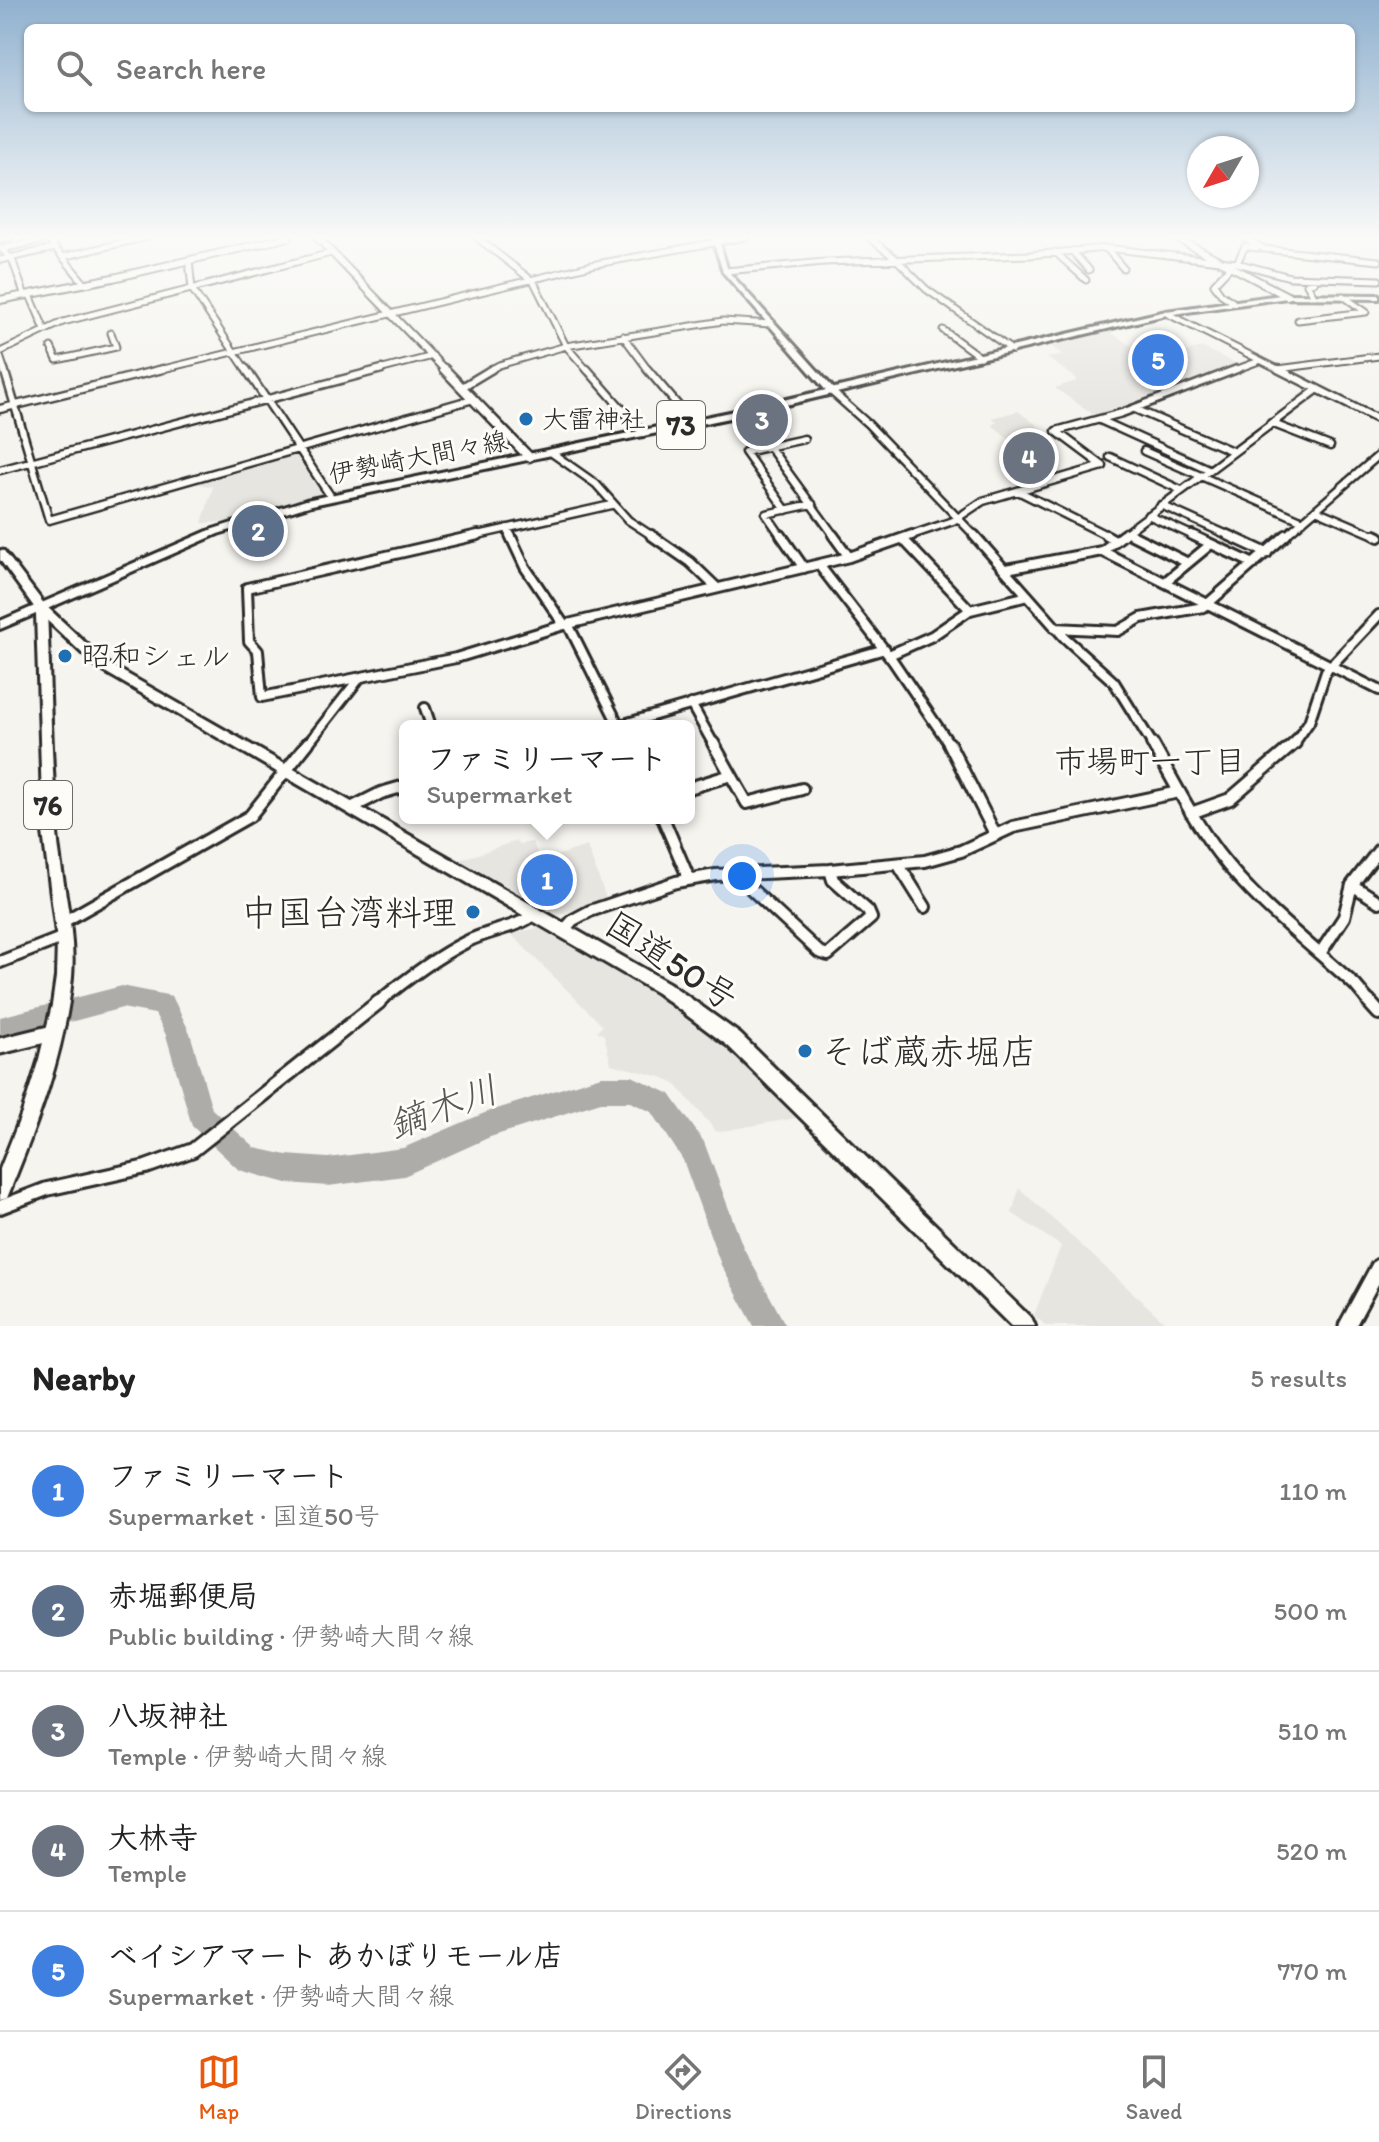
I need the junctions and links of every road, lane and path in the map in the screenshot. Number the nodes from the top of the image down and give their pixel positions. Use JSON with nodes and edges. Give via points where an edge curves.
{"nodes":[{"id":1,"x":30,"y":299,"type":"edge"},
{"id":2,"x":153,"y":299,"type":"edge"},
{"id":3,"x":199,"y":299,"type":"edge"},
{"id":4,"x":376,"y":299,"type":"edge"},
{"id":5,"x":458,"y":299,"type":"edge"},
{"id":6,"x":541,"y":299,"type":"edge"},
{"id":7,"x":749,"y":299,"type":"edge"},
{"id":8,"x":940,"y":299,"type":"edge"},
{"id":9,"x":1230,"y":299,"type":"edge"},
{"id":10,"x":1261,"y":299,"type":"edge"},
{"id":11,"x":1347,"y":299,"type":"edge"},
{"id":12,"x":1233,"y":302,"type":"junction"},
{"id":13,"x":1166,"y":313,"type":"junction"},
{"id":14,"x":392,"y":315,"type":"junction"},
{"id":15,"x":1298,"y":320,"type":"dead end"},
{"id":16,"x":771,"y":324,"type":"junction"},
{"id":17,"x":45,"y":330,"type":"junction"},
{"id":18,"x":943,"y":330,"type":"dead end"},
{"id":19,"x":111,"y":333,"type":"dead end"},
{"id":20,"x":623,"y":336,"type":"junction"},
{"id":21,"x":566,"y":346,"type":"junction"},
{"id":22,"x":51,"y":347,"type":"dead end"},
{"id":23,"x":1012,"y":350,"type":"junction"},
{"id":24,"x":235,"y":353,"type":"junction"},
{"id":25,"x":0,"y":354,"type":"edge"},
{"id":26,"x":433,"y":356,"type":"junction"},
{"id":27,"x":1379,"y":356,"type":"edge"},
{"id":28,"x":980,"y":357,"type":"junction"},
{"id":29,"x":1259,"y":361,"type":"junction"},
{"id":30,"x":1277,"y":369,"type":"junction"},
{"id":31,"x":462,"y":387,"type":"junction"},
{"id":32,"x":1318,"y":389,"type":"junction"},
{"id":33,"x":832,"y":392,"type":"junction"},
{"id":34,"x":473,"y":399,"type":"junction"},
{"id":35,"x":266,"y":400,"type":"junction"},
{"id":36,"x":15,"y":406,"type":"junction"},
{"id":37,"x":0,"y":409,"type":"edge"},
{"id":38,"x":1135,"y":409,"type":"junction"},
{"id":39,"x":744,"y":412,"type":"junction"},
{"id":40,"x":1100,"y":419,"type":"junction"},
{"id":41,"x":1379,"y":420,"type":"edge"},
{"id":42,"x":693,"y":423,"type":"junction"},
{"id":43,"x":1271,"y":423,"type":"junction"},
{"id":44,"x":643,"y":433,"type":"junction"},
{"id":45,"x":804,"y":439,"type":"dead end"},
{"id":46,"x":771,"y":446,"type":"junction"},
{"id":47,"x":1330,"y":446,"type":"dead end"},
{"id":48,"x":298,"y":449,"type":"junction"},
{"id":49,"x":1144,"y":451,"type":"dead end"},
{"id":50,"x":1232,"y":451,"type":"junction"},
{"id":51,"x":552,"y":453,"type":"junction"},
{"id":52,"x":1379,"y":455,"type":"edge"},
{"id":53,"x":529,"y":457,"type":"junction"},
{"id":54,"x":1110,"y":457,"type":"dead end"},
{"id":55,"x":31,"y":461,"type":"junction"},
{"id":56,"x":1208,"y":469,"type":"junction"},
{"id":57,"x":0,"y":470,"type":"edge"},
{"id":58,"x":1199,"y":476,"type":"junction"},
{"id":59,"x":1181,"y":490,"type":"junction"},
{"id":60,"x":1018,"y":491,"type":"junction"},
{"id":61,"x":331,"y":497,"type":"junction"},
{"id":62,"x":812,"y":504,"type":"junction"},
{"id":63,"x":611,"y":505,"type":"junction"},
{"id":64,"x":1161,"y":505,"type":"junction"},
{"id":65,"x":786,"y":510,"type":"junction"},
{"id":66,"x":1316,"y":510,"type":"junction"},
{"id":67,"x":1148,"y":515,"type":"junction"},
{"id":68,"x":957,"y":519,"type":"junction"},
{"id":69,"x":1303,"y":521,"type":"junction"},
{"id":70,"x":507,"y":528,"type":"junction"},
{"id":71,"x":1125,"y":532,"type":"junction"},
{"id":72,"x":1379,"y":537,"type":"edge"},
{"id":73,"x":903,"y":539,"type":"junction"},
{"id":74,"x":1115,"y":540,"type":"junction"},
{"id":75,"x":1211,"y":544,"type":"junction"},
{"id":76,"x":1102,"y":551,"type":"junction"},
{"id":77,"x":0,"y":553,"type":"edge"},
{"id":78,"x":1267,"y":553,"type":"junction"},
{"id":79,"x":849,"y":557,"type":"junction"},
{"id":80,"x":1188,"y":563,"type":"junction"},
{"id":81,"x":1254,"y":564,"type":"junction"},
{"id":82,"x":819,"y":565,"type":"junction"},
{"id":83,"x":804,"y":568,"type":"junction"},
{"id":84,"x":1006,"y":569,"type":"junction"},
{"id":85,"x":1165,"y":582,"type":"junction"},
{"id":86,"x":717,"y":588,"type":"junction"},
{"id":87,"x":1028,"y":596,"type":"junction"},
{"id":88,"x":1209,"y":604,"type":"junction"},
{"id":89,"x":41,"y":608,"type":"junction"},
{"id":90,"x":970,"y":610,"type":"junction"},
{"id":91,"x":1379,"y":615,"type":"edge"},
{"id":92,"x":0,"y":625,"type":"edge"},
{"id":93,"x":566,"y":625,"type":"junction"},
{"id":94,"x":1055,"y":628,"type":"junction"},
{"id":95,"x":887,"y":652,"type":"junction"},
{"id":96,"x":1332,"y":665,"type":"junction"},
{"id":97,"x":358,"y":680,"type":"junction"},
{"id":98,"x":1379,"y":690,"type":"edge"},
{"id":99,"x":691,"y":704,"type":"junction"},
{"id":100,"x":425,"y":708,"type":"dead end"},
{"id":101,"x":429,"y":720,"type":"edge"},
{"id":102,"x":615,"y":720,"type":"edge"},
{"id":103,"x":638,"y":720,"type":"edge"},
{"id":104,"x":287,"y":771,"type":"junction"},
{"id":105,"x":731,"y":775,"type":"junction"},
{"id":106,"x":695,"y":786,"type":"edge"},
{"id":107,"x":399,"y":788,"type":"edge"},
{"id":108,"x":802,"y":789,"type":"dead end"},
{"id":109,"x":1179,"y":792,"type":"junction"},
{"id":110,"x":351,"y":808,"type":"junction"},
{"id":111,"x":1191,"y":813,"type":"junction"},
{"id":112,"x":666,"y":824,"type":"edge"},
{"id":113,"x":995,"y":834,"type":"junction"},
{"id":114,"x":1379,"y":850,"type":"edge"},
{"id":115,"x":898,"y":864,"type":"junction"},
{"id":116,"x":830,"y":870,"type":"junction"},
{"id":117,"x":743,"y":874,"type":"junction"},
{"id":118,"x":689,"y":879,"type":"junction"},
{"id":119,"x":1352,"y":885,"type":"junction"},
{"id":120,"x":1379,"y":902,"type":"edge"},
{"id":121,"x":925,"y":907,"type":"dead end"},
{"id":122,"x":537,"y":913,"type":"junction"},
{"id":123,"x":565,"y":929,"type":"junction"},
{"id":124,"x":64,"y":930,"type":"junction"},
{"id":125,"x":1321,"y":952,"type":"junction"},
{"id":126,"x":0,"y":962,"type":"edge"},
{"id":127,"x":1379,"y":1013,"type":"edge"},
{"id":128,"x":54,"y":1030,"type":"junction"},
{"id":129,"x":0,"y":1046,"type":"edge"},
{"id":130,"x":0,"y":1191,"type":"edge"},
{"id":131,"x":0,"y":1207,"type":"edge"},
{"id":132,"x":1379,"y":1267,"type":"edge"},
{"id":133,"x":1025,"y":1326,"type":"edge"},
{"id":134,"x":1347,"y":1326,"type":"edge"}],
"edges":[{"from":1,"to":17,"type":"street"},
{"from":2,"to":17,"type":"street"},
{"from":3,"to":24,"type":"street"},
{"from":4,"to":14,"type":"street"},
{"from":5,"to":14,"type":"street"},
{"from":6,"to":21,"type":"street"},
{"from":7,"to":16,"type":"main road"},
{"from":8,"to":23,"type":"street"},
{"from":9,"to":12,"type":"street"},
{"from":10,"to":12,"type":"main road","name":"伊勢崎大間々線","number":"73"},
{"from":11,"to":15,"type":"street","via":[[1366,312]]},
{"from":12,"to":13,"type":"main road","name":"伊勢崎大間々線","number":"73"},
{"from":13,"to":23,"type":"main road","name":"伊勢崎大間々線","number":"73"},
{"from":13,"to":29,"type":"street"},
{"from":14,"to":24,"type":"street"},
{"from":14,"to":26,"type":"street"},
{"from":16,"to":20,"type":"street","via":[[723,321]]},
{"from":16,"to":33,"type":"main road"},
{"from":17,"to":25,"type":"street"},
{"from":18,"to":28,"type":"street"},
{"from":19,"to":22,"type":"street","via":[[116,347],[57,360]]},
{"from":20,"to":21,"type":"street"},
{"from":20,"to":42,"type":"street"},
{"from":21,"to":31,"type":"street","via":[[499,365]]},
{"from":21,"to":44,"type":"street"},
{"from":23,"to":28,"type":"main road","name":"伊勢崎大間々線","number":"73"},
{"from":24,"to":35,"type":"street"},
{"from":24,"to":36,"type":"street"},
{"from":25,"to":36,"type":"street"},
{"from":26,"to":31,"type":"street"},
{"from":26,"to":35,"type":"street"},
{"from":27,"to":30,"type":"street"},
{"from":28,"to":33,"type":"main road","name":"伊勢崎大間々線","number":"73"},
{"from":29,"to":30,"type":"street"},
{"from":29,"to":38,"type":"street"},
{"from":30,"to":32,"type":"street"},
{"from":31,"to":34,"type":"street"},
{"from":32,"to":41,"type":"street"},
{"from":32,"to":43,"type":"street"},
{"from":33,"to":39,"type":"main road","name":"伊勢崎大間々線","number":"73"},
{"from":33,"to":68,"type":"street"},
{"from":34,"to":48,"type":"street"},
{"from":34,"to":53,"type":"street"},
{"from":35,"to":48,"type":"street"},
{"from":35,"to":55,"type":"street"},
{"from":36,"to":37,"type":"street"},
{"from":36,"to":55,"type":"street"},
{"from":38,"to":40,"type":"street"},
{"from":38,"to":50,"type":"street"},
{"from":39,"to":42,"type":"main road","name":"伊勢崎大間々線","number":"73"},
{"from":39,"to":46,"type":"street"},
{"from":40,"to":56,"type":"street"},
{"from":40,"to":60,"type":"street","via":[[1056,431],[1103,466]]},
{"from":42,"to":44,"type":"main road","name":"伊勢崎大間々線","number":"73"},
{"from":43,"to":47,"type":"street"},
{"from":43,"to":50,"type":"street"},
{"from":44,"to":51,"type":"main road","name":"伊勢崎大間々線","number":"73"},
{"from":45,"to":46,"type":"street"},
{"from":46,"to":62,"type":"street"},
{"from":46,"to":65,"type":"street","via":[[745,452]]},
{"from":48,"to":55,"type":"street","via":[[49,520]]},
{"from":48,"to":61,"type":"street"},
{"from":49,"to":58,"type":"street"},
{"from":50,"to":56,"type":"street"},
{"from":51,"to":53,"type":"main road","name":"伊勢崎大間々線","number":"73"},
{"from":51,"to":63,"type":"street","via":[[596,484]]},
{"from":52,"to":66,"type":"street"},
{"from":53,"to":61,"type":"main road","name":"伊勢崎大間々線","number":"73"},
{"from":54,"to":59,"type":"street"},
{"from":55,"to":57,"type":"street"},
{"from":56,"to":58,"type":"street"},
{"from":58,"to":59,"type":"street"},
{"from":58,"to":69,"type":"street"},
{"from":59,"to":64,"type":"street"},
{"from":60,"to":68,"type":"street","via":[[983,501]]},
{"from":60,"to":74,"type":"street"},
{"from":61,"to":89,"type":"main road","name":"伊勢崎大間々線","number":"73","via":[[214,532]]},
{"from":62,"to":65,"type":"street"},
{"from":62,"to":79,"type":"street"},
{"from":63,"to":70,"type":"street"},
{"from":63,"to":86,"type":"street"},
{"from":64,"to":67,"type":"street"},
{"from":64,"to":78,"type":"street"},
{"from":65,"to":83,"type":"street","via":[[766,514]]},
{"from":66,"to":69,"type":"street"},
{"from":66,"to":72,"type":"street"},
{"from":67,"to":71,"type":"street"},
{"from":67,"to":75,"type":"street"},
{"from":68,"to":73,"type":"street"},
{"from":68,"to":84,"type":"street"},
{"from":69,"to":78,"type":"street"},
{"from":70,"to":93,"type":"street","via":[[525,567]]},
{"from":70,"to":97,"type":"street","via":[[247,588],[249,641],[258,651],[262,697]]},
{"from":71,"to":74,"type":"street"},
{"from":71,"to":80,"type":"street"},
{"from":73,"to":79,"type":"street"},
{"from":73,"to":90,"type":"street"},
{"from":74,"to":76,"type":"street"},
{"from":75,"to":80,"type":"street"},
{"from":75,"to":81,"type":"street"},
{"from":76,"to":84,"type":"street"},
{"from":76,"to":85,"type":"street"},
{"from":77,"to":89,"type":"main road","name":"国道50号"},
{"from":78,"to":81,"type":"street"},
{"from":79,"to":82,"type":"street"},
{"from":80,"to":85,"type":"street"},
{"from":81,"to":88,"type":"street"},
{"from":82,"to":83,"type":"street"},
{"from":82,"to":95,"type":"street"},
{"from":83,"to":86,"type":"street"},
{"from":84,"to":87,"type":"street"},
{"from":85,"to":88,"type":"street"},
{"from":86,"to":93,"type":"street"},
{"from":87,"to":90,"type":"street"},
{"from":87,"to":94,"type":"street"},
{"from":88,"to":94,"type":"street","via":[[1141,618],[1118,631]]},
{"from":88,"to":96,"type":"street"},
{"from":89,"to":92,"type":"main road","name":"伊勢崎大間々線","number":"73"},
{"from":89,"to":104,"type":"main road","name":"国道50号","via":[[102,665]]},
{"from":89,"to":124,"type":"main road","number":"76","via":[[50,836]]},
{"from":90,"to":95,"type":"street","via":[[932,636]]},
{"from":91,"to":96,"type":"street"},
{"from":93,"to":97,"type":"street","via":[[476,653]]},
{"from":93,"to":102,"type":"street"},
{"from":94,"to":109,"type":"street","via":[[1124,694]]},
{"from":95,"to":99,"type":"street"},
{"from":95,"to":113,"type":"street","via":[[962,766]]},
{"from":96,"to":98,"type":"street"},
{"from":96,"to":111,"type":"street","via":[[1295,743],[1230,799]]},
{"from":97,"to":104,"type":"street"},
{"from":99,"to":103,"type":"street"},
{"from":99,"to":105,"type":"street"},
{"from":100,"to":101,"type":"street"},
{"from":104,"to":110,"type":"main road","name":"国道50号"},
{"from":104,"to":124,"type":"street","via":[[242,822],[193,847]]},
{"from":105,"to":106,"type":"street"},
{"from":105,"to":108,"type":"street","via":[[747,803]]},
{"from":107,"to":110,"type":"street"},
{"from":109,"to":111,"type":"street"},
{"from":109,"to":113,"type":"street"},
{"from":110,"to":122,"type":"main road","name":"国道50号"},
{"from":111,"to":125,"type":"street","via":[[1243,882]]},
{"from":112,"to":118,"type":"street"},
{"from":113,"to":115,"type":"street","via":[[948,856]]},
{"from":114,"to":119,"type":"street"},
{"from":115,"to":116,"type":"street"},
{"from":115,"to":121,"type":"street"},
{"from":116,"to":117,"type":"street"},
{"from":116,"to":117,"type":"street","via":[[833,880],[871,918],[828,955],[747,885]]},
{"from":117,"to":118,"type":"street"},
{"from":118,"to":123,"type":"street","via":[[590,911]]},
{"from":119,"to":120,"type":"street"},
{"from":119,"to":125,"type":"street","via":[[1344,917]]},
{"from":122,"to":123,"type":"main road","name":"国道50号"},
{"from":122,"to":131,"type":"street","via":[[467,941],[425,966],[205,1142],[174,1160],[39,1189]]},
{"from":123,"to":133,"type":"main road","name":"国道50号","via":[[663,988],[734,1040]]},
{"from":124,"to":126,"type":"street"},
{"from":124,"to":128,"type":"main road","number":"76","via":[[64,978]]},
{"from":125,"to":127,"type":"street"},
{"from":128,"to":129,"type":"street"},
{"from":128,"to":130,"type":"main road","number":"76","via":[[31,1114]]},
{"from":132,"to":134,"type":"street"}]}
